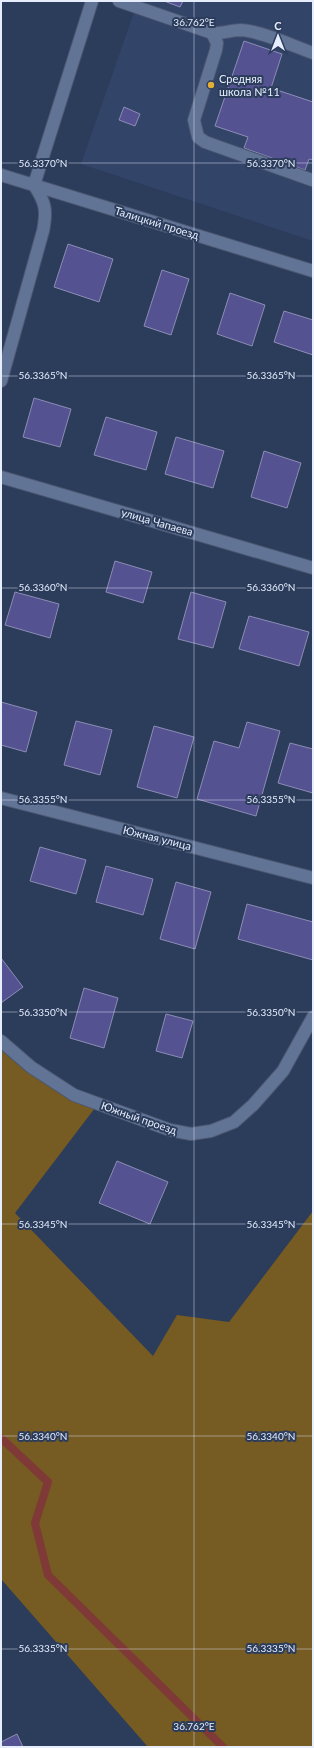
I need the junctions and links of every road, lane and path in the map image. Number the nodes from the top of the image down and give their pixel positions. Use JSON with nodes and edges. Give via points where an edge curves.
{"nodes":[{"id":1,"x":92,"y":1,"type":"edge"},
{"id":2,"x":119,"y":1,"type":"edge"},
{"id":3,"x":212,"y":33,"type":"junction"},
{"id":4,"x":313,"y":53,"type":"edge"},
{"id":5,"x":1,"y":175,"type":"edge"},
{"id":6,"x":312,"y":180,"type":"dead end"},
{"id":7,"x":34,"y":185,"type":"junction"},
{"id":8,"x":313,"y":271,"type":"edge"},
{"id":9,"x":1,"y":381,"type":"edge"},
{"id":10,"x":1,"y":477,"type":"edge"},
{"id":11,"x":313,"y":568,"type":"edge"},
{"id":12,"x":1,"y":798,"type":"edge"},
{"id":13,"x":313,"y":878,"type":"edge"},
{"id":14,"x":313,"y":1017,"type":"edge"},
{"id":15,"x":1,"y":1041,"type":"edge"}],
"edges":[{"from":1,"to":7,"type":"street"},
{"from":2,"to":3,"type":"street"},
{"from":3,"to":4,"type":"street","via":[[250,31]]},
{"from":3,"to":6,"type":"street","via":[[217,43],[194,120],[198,137],[205,142]]},
{"from":5,"to":7,"type":"street","name":"Талицкий проезд"},
{"from":7,"to":8,"type":"street","name":"Талицкий проезд"},
{"from":7,"to":9,"type":"street","via":[[43,199],[46,213],[43,231]]},
{"from":10,"to":11,"type":"street","name":"улица Чапаева"},
{"from":12,"to":13,"type":"street","name":"Южная улица"},
{"from":14,"to":15,"type":"street","name":"Южный проезд","via":[[283,1071],[253,1105],[234,1122],[211,1131],[191,1134],[170,1130],[74,1095],[31,1067]]}]}
